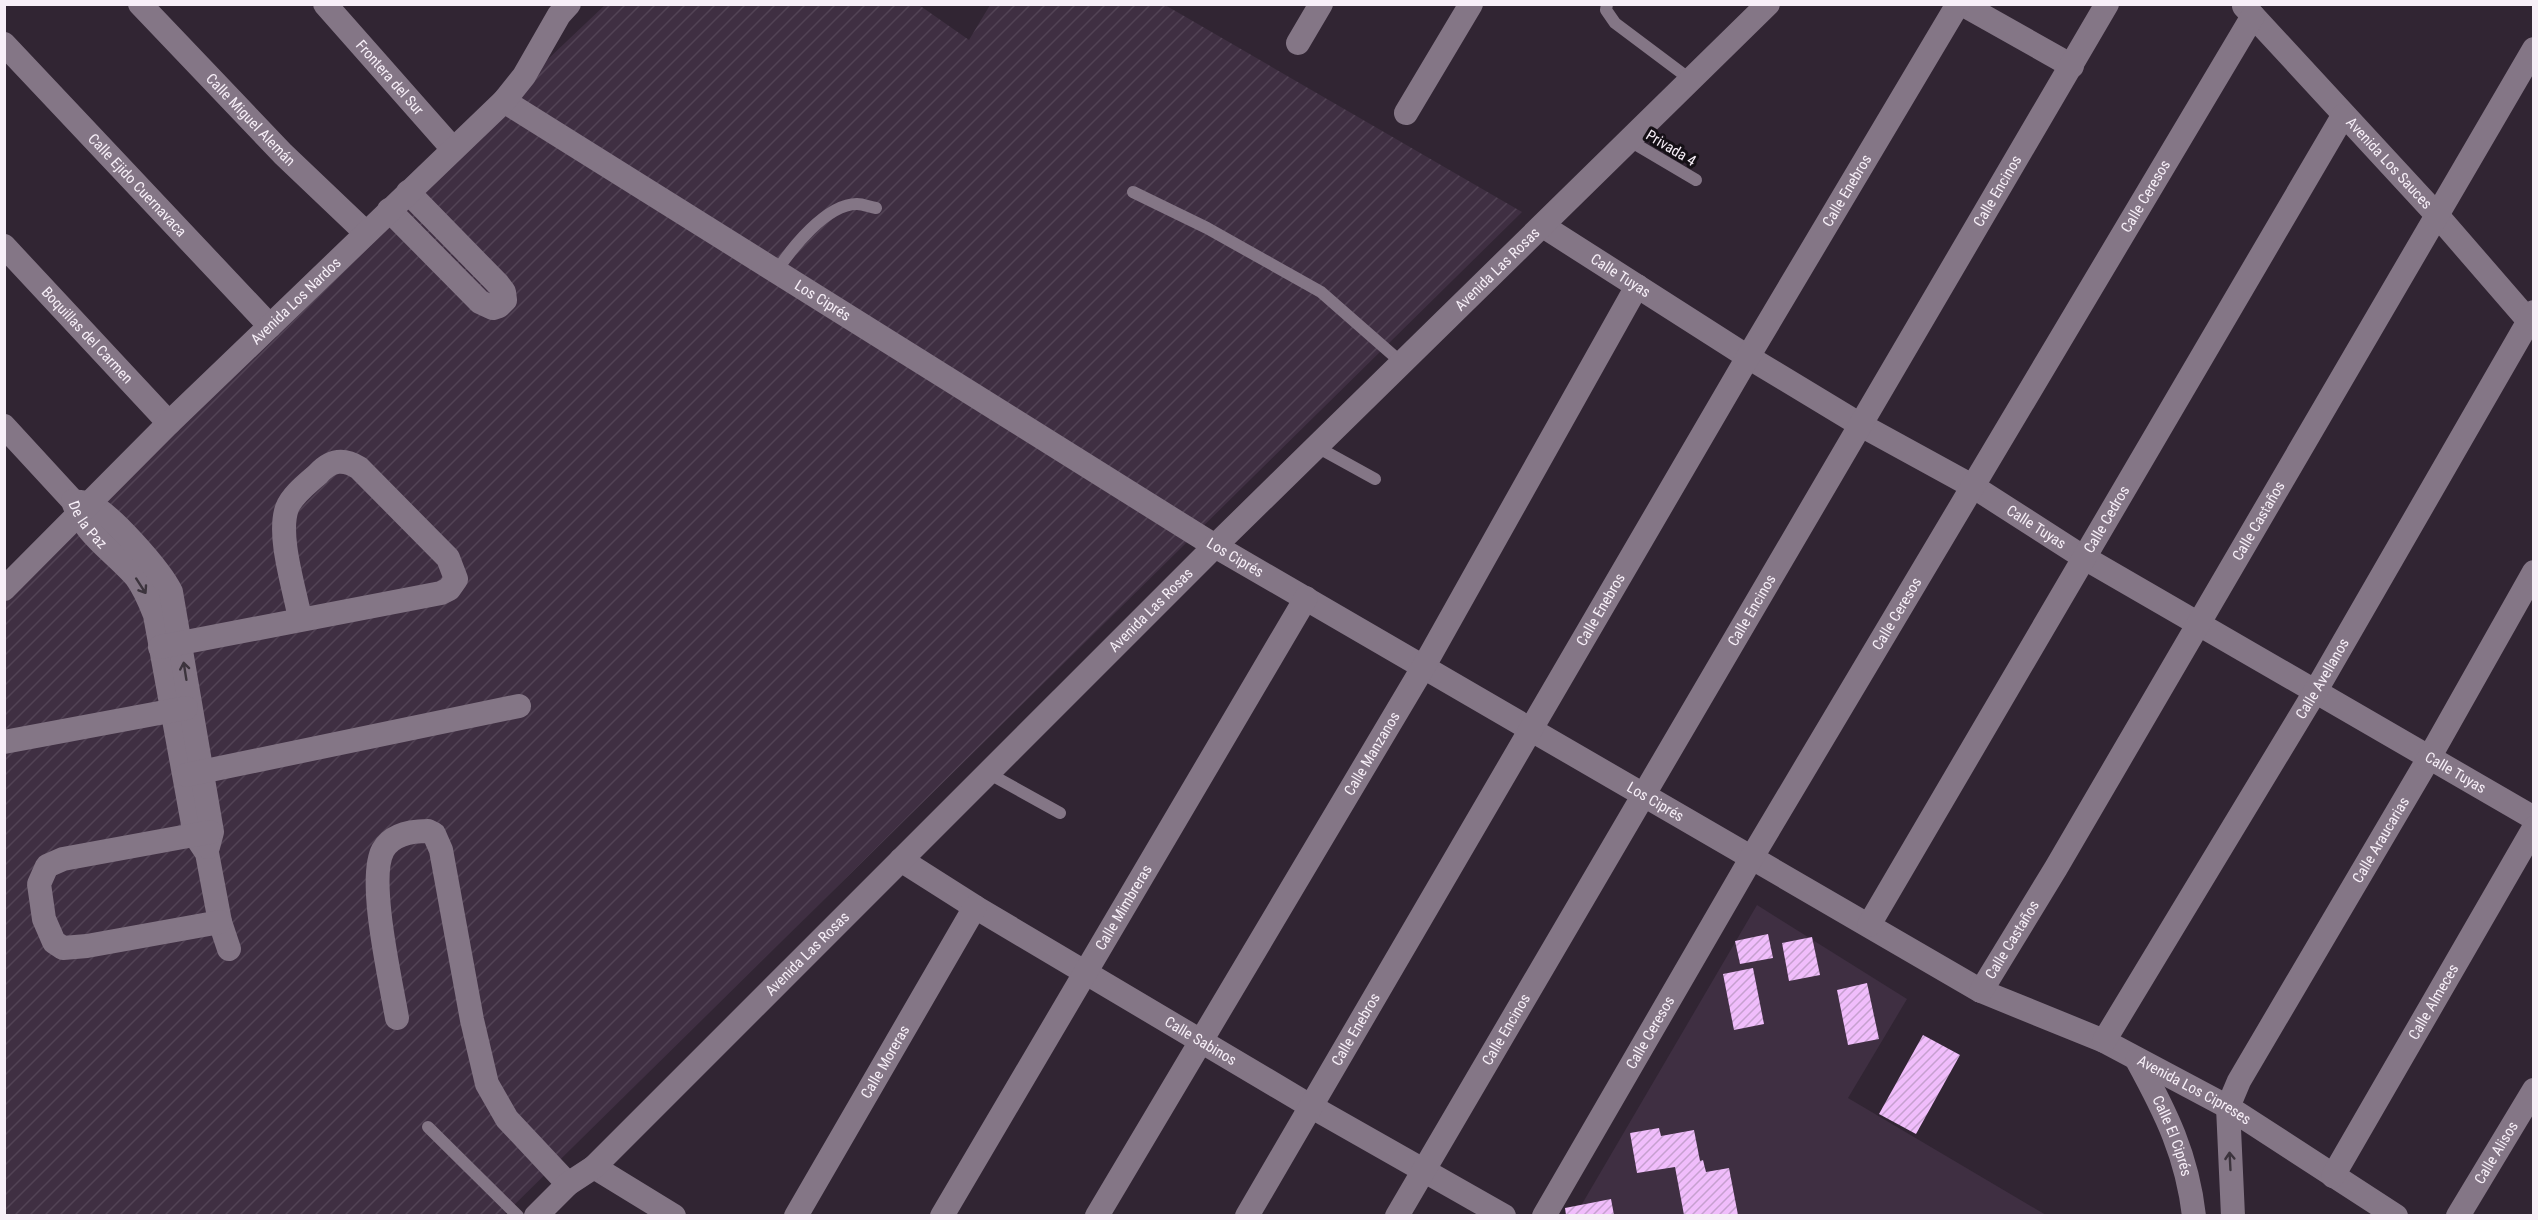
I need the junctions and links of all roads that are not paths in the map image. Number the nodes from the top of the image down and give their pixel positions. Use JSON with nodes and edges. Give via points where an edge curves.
{"nodes":[{"id":1,"x":140,"y":4,"type":"edge"},
{"id":2,"x":325,"y":4,"type":"edge"},
{"id":3,"x":1321,"y":4,"type":"edge"},
{"id":4,"x":1471,"y":4,"type":"edge"},
{"id":5,"x":1607,"y":4,"type":"edge"},
{"id":6,"x":1768,"y":4,"type":"edge"},
{"id":7,"x":1958,"y":4,"type":"edge"},
{"id":8,"x":1962,"y":4,"type":"edge"},
{"id":9,"x":2107,"y":4,"type":"edge"},
{"id":10,"x":559,"y":8,"type":"edge"},
{"id":11,"x":2248,"y":10,"type":"edge"},
{"id":12,"x":1298,"y":43,"type":"dead end"},
{"id":13,"x":4,"y":44,"type":"edge"},
{"id":14,"x":2534,"y":49,"type":"edge"},
{"id":15,"x":2072,"y":66,"type":"junction"},
{"id":16,"x":1691,"y":80,"type":"junction"},
{"id":17,"x":504,"y":101,"type":"junction"},
{"id":18,"x":1406,"y":113,"type":"dead end"},
{"id":19,"x":2343,"y":116,"type":"junction"},
{"id":20,"x":1630,"y":141,"type":"junction"},
{"id":21,"x":453,"y":149,"type":"junction"},
{"id":22,"x":1696,"y":180,"type":"dead end"},
{"id":23,"x":408,"y":192,"type":"junction"},
{"id":24,"x":1133,"y":192,"type":"dead end"},
{"id":25,"x":876,"y":208,"type":"dead end"},
{"id":26,"x":389,"y":210,"type":"junction"},
{"id":27,"x":2437,"y":215,"type":"junction"},
{"id":28,"x":1543,"y":226,"type":"junction"},
{"id":29,"x":366,"y":233,"type":"junction"},
{"id":30,"x":4,"y":246,"type":"edge"},
{"id":31,"x":776,"y":272,"type":"junction"},
{"id":32,"x":1637,"y":286,"type":"junction"},
{"id":33,"x":2532,"y":320,"type":"edge"},
{"id":34,"x":270,"y":326,"type":"junction"},
{"id":35,"x":1748,"y":357,"type":"junction"},
{"id":36,"x":1402,"y":363,"type":"junction"},
{"id":37,"x":169,"y":423,"type":"junction"},
{"id":38,"x":1859,"y":424,"type":"junction"},
{"id":39,"x":4,"y":426,"type":"edge"},
{"id":40,"x":1317,"y":447,"type":"junction"},
{"id":41,"x":1375,"y":479,"type":"dead end"},
{"id":42,"x":1974,"y":487,"type":"junction"},
{"id":43,"x":80,"y":507,"type":"junction"},
{"id":44,"x":1215,"y":546,"type":"junction"},
{"id":45,"x":2084,"y":557,"type":"junction"},
{"id":46,"x":2534,"y":572,"type":"edge"},
{"id":47,"x":4,"y":589,"type":"edge"},
{"id":48,"x":1306,"y":598,"type":"junction"},
{"id":49,"x":300,"y":619,"type":"junction"},
{"id":50,"x":2198,"y":623,"type":"junction"},
{"id":51,"x":171,"y":645,"type":"junction"},
{"id":52,"x":1424,"y":666,"type":"junction"},
{"id":53,"x":2315,"y":692,"type":"junction"},
{"id":54,"x":519,"y":706,"type":"dead end"},
{"id":55,"x":182,"y":709,"type":"junction"},
{"id":56,"x":1531,"y":730,"type":"junction"},
{"id":57,"x":4,"y":742,"type":"edge"},
{"id":58,"x":2429,"y":758,"type":"junction"},
{"id":59,"x":193,"y":773,"type":"junction"},
{"id":60,"x":988,"y":773,"type":"junction"},
{"id":61,"x":1644,"y":794,"type":"junction"},
{"id":62,"x":1060,"y":813,"type":"dead end"},
{"id":63,"x":2534,"y":818,"type":"edge"},
{"id":64,"x":2534,"y":828,"type":"edge"},
{"id":65,"x":205,"y":840,"type":"junction"},
{"id":66,"x":1752,"y":857,"type":"junction"},
{"id":67,"x":901,"y":860,"type":"junction"},
{"id":68,"x":975,"y":907,"type":"junction"},
{"id":69,"x":220,"y":922,"type":"junction"},
{"id":70,"x":1869,"y":925,"type":"junction"},
{"id":71,"x":229,"y":949,"type":"dead end"},
{"id":72,"x":1086,"y":971,"type":"junction"},
{"id":73,"x":1981,"y":991,"type":"junction"},
{"id":74,"x":397,"y":1018,"type":"dead end"},
{"id":75,"x":1200,"y":1039,"type":"junction"},
{"id":76,"x":2104,"y":1041,"type":"junction"},
{"id":77,"x":2137,"y":1060,"type":"junction"},
{"id":78,"x":2534,"y":1090,"type":"edge"},
{"id":79,"x":1312,"y":1107,"type":"junction"},
{"id":80,"x":2228,"y":1107,"type":"junction"},
{"id":81,"x":428,"y":1127,"type":"dead end"},
{"id":82,"x":594,"y":1167,"type":"junction"},
{"id":83,"x":1422,"y":1170,"type":"junction"},
{"id":84,"x":2333,"y":1176,"type":"junction"},
{"id":85,"x":568,"y":1184,"type":"junction"},
{"id":86,"x":647,"y":1209,"type":"edge"},
{"id":87,"x":518,"y":1215,"type":"edge"},
{"id":88,"x":536,"y":1215,"type":"edge"},
{"id":89,"x":674,"y":1215,"type":"edge"},
{"id":90,"x":796,"y":1215,"type":"edge"},
{"id":91,"x":942,"y":1215,"type":"edge"},
{"id":92,"x":1097,"y":1215,"type":"edge"},
{"id":93,"x":1247,"y":1215,"type":"edge"},
{"id":94,"x":1397,"y":1215,"type":"edge"},
{"id":95,"x":1504,"y":1215,"type":"edge"},
{"id":96,"x":1544,"y":1215,"type":"edge"},
{"id":97,"x":2194,"y":1215,"type":"edge"},
{"id":98,"x":2233,"y":1215,"type":"edge"},
{"id":99,"x":2396,"y":1215,"type":"edge"},
{"id":100,"x":2458,"y":1215,"type":"edge"}],
"edges":[{"from":1,"to":29,"type":"street","name":"Calle Miguel Alemán","via":[[276,147]]},
{"from":2,"to":21,"type":"street","name":"Frontera del Sur"},
{"from":3,"to":12,"type":"street"},
{"from":4,"to":18,"type":"street"},
{"from":5,"to":16,"type":"lane","via":[[1606,10],[1615,22]]},
{"from":6,"to":16,"type":"street","name":"Avenida Las Rosas"},
{"from":7,"to":35,"type":"street","name":"Calle Enebros"},
{"from":8,"to":15,"type":"street"},
{"from":9,"to":15,"type":"street","name":"Calle Encinos"},
{"from":10,"to":17,"type":"street","name":"Avenida Los Nardos","via":[[524,76]]},
{"from":11,"to":19,"type":"street","name":"Avenida Los Sauces"},
{"from":11,"to":42,"type":"street","name":"Calle Ceresos"},
{"from":13,"to":34,"type":"street","name":"Calle Ejido Cuernavaca"},
{"from":14,"to":27,"type":"street","name":"Calle Castaños"},
{"from":15,"to":38,"type":"street","name":"Calle Encinos"},
{"from":16,"to":20,"type":"street","name":"Avenida Las Rosas"},
{"from":17,"to":21,"type":"street","name":"Avenida Los Nardos"},
{"from":17,"to":31,"type":"street","name":"Los Ciprés"},
{"from":19,"to":27,"type":"street","name":"Avenida Los Sauces"},
{"from":19,"to":45,"type":"street","name":"Calle Cedros"},
{"from":20,"to":22,"type":"lane","name":"Privada 4"},
{"from":20,"to":28,"type":"street","name":"Avenida Las Rosas"},
{"from":21,"to":23,"type":"street","name":"Avenida Los Nardos"},
{"from":23,"to":26,"type":"street","name":"Avenida Los Nardos"},
{"from":23,"to":26,"type":"street","via":[[498,284],[505,300],[499,306],[493,308],[480,302]]},
{"from":24,"to":36,"type":"lane","via":[[1321,292]]},
{"from":25,"to":31,"type":"lane","via":[[857,204],[844,207],[815,224],[790,250]]},
{"from":26,"to":29,"type":"street","name":"Avenida Los Nardos"},
{"from":27,"to":33,"type":"street","name":"Avenida Los Sauces"},
{"from":27,"to":50,"type":"street","name":"Calle Castaños"},
{"from":28,"to":32,"type":"street","name":"Calle Tuyas"},
{"from":28,"to":36,"type":"street","name":"Avenida Las Rosas"},
{"from":29,"to":34,"type":"street","name":"Avenida Los Nardos"},
{"from":30,"to":37,"type":"street","name":"Boquillas del Carmen"},
{"from":31,"to":44,"type":"street","name":"Los Ciprés"},
{"from":32,"to":35,"type":"street","name":"Calle Tuyas"},
{"from":32,"to":52,"type":"street","name":"Calle Manzanos"},
{"from":33,"to":53,"type":"street","name":"Calle Avellanos"},
{"from":34,"to":37,"type":"street","name":"Avenida Los Nardos"},
{"from":35,"to":38,"type":"street","name":"Calle Tuyas"},
{"from":35,"to":56,"type":"street","name":"Calle Enebros"},
{"from":36,"to":40,"type":"street","name":"Avenida Las Rosas"},
{"from":37,"to":43,"type":"street","name":"Avenida Los Nardos"},
{"from":38,"to":42,"type":"street","name":"Calle Tuyas"},
{"from":38,"to":61,"type":"street","name":"Calle Encinos"},
{"from":39,"to":43,"type":"street","name":"De la Paz"},
{"from":40,"to":41,"type":"lane"},
{"from":40,"to":44,"type":"street","name":"Avenida Las Rosas"},
{"from":42,"to":45,"type":"street","name":"Calle Tuyas"},
{"from":42,"to":66,"type":"street","name":"Calle Ceresos"},
{"from":43,"to":47,"type":"street","name":"Avenida Los Nardos"},
{"from":43,"to":51,"type":"street","name":"De la Paz","via":[[144,589]]},
{"from":44,"to":48,"type":"street","name":"Los Ciprés"},
{"from":44,"to":60,"type":"street","name":"Avenida Las Rosas"},
{"from":45,"to":50,"type":"street","name":"Calle Tuyas"},
{"from":45,"to":70,"type":"street","name":"Calle Cedros"},
{"from":46,"to":58,"type":"street","name":"Calle Araucarias"},
{"from":48,"to":52,"type":"street","name":"Los Ciprés"},
{"from":48,"to":72,"type":"street","name":"Calle Mimbreras"},
{"from":49,"to":49,"type":"street","via":[[441,593],[449,590],[456,579],[448,558],[350,463],[332,462],[287,508],[285,539]]},
{"from":49,"to":51,"type":"street"},
{"from":50,"to":53,"type":"street","name":"Calle Tuyas"},
{"from":50,"to":73,"type":"street","name":"Calle Castaños"},
{"from":51,"to":55,"type":"street","name":"De la Paz"},
{"from":52,"to":56,"type":"street","name":"Los Ciprés"},
{"from":52,"to":75,"type":"street","name":"Calle Manzanos"},
{"from":53,"to":58,"type":"street","name":"Calle Tuyas"},
{"from":53,"to":76,"type":"street","name":"Calle Avellanos"},
{"from":54,"to":59,"type":"street"},
{"from":55,"to":57,"type":"street"},
{"from":55,"to":59,"type":"street","name":"De la Paz"},
{"from":56,"to":61,"type":"street","name":"Los Ciprés"},
{"from":56,"to":79,"type":"street","name":"Calle Enebros"},
{"from":58,"to":63,"type":"street","name":"Calle Tuyas"},
{"from":58,"to":80,"type":"street","name":"Calle Araucarias","via":[[2239,1080]]},
{"from":59,"to":65,"type":"street","name":"De la Paz"},
{"from":60,"to":62,"type":"lane"},
{"from":60,"to":67,"type":"street","name":"Avenida Las Rosas"},
{"from":61,"to":66,"type":"street","name":"Los Ciprés"},
{"from":61,"to":83,"type":"street","name":"Calle Encinos"},
{"from":64,"to":84,"type":"street","name":"Calle Almeces"},
{"from":65,"to":69,"type":"street","name":"De la Paz"},
{"from":65,"to":69,"type":"street","via":[[54,862],[43,872],[39,884],[44,919],[54,942],[63,948]]},
{"from":66,"to":70,"type":"street","name":"Los Ciprés"},
{"from":66,"to":96,"type":"street","name":"Calle Ceresos"},
{"from":67,"to":68,"type":"street","name":"Calle Sabinos"},
{"from":67,"to":82,"type":"street","name":"Avenida Las Rosas"},
{"from":68,"to":72,"type":"street","name":"Calle Sabinos"},
{"from":68,"to":90,"type":"street","name":"Calle Moreras"},
{"from":69,"to":71,"type":"street","name":"De la Paz"},
{"from":70,"to":73,"type":"street","name":"Los Ciprés"},
{"from":72,"to":75,"type":"street","name":"Calle Sabinos"},
{"from":72,"to":91,"type":"street","name":"Calle Mimbreras"},
{"from":73,"to":76,"type":"street","name":"Avenida Los Cipreses"},
{"from":74,"to":85,"type":"street","via":[[381,913],[379,864],[388,843],[400,836],[428,831],[434,834],[441,850],[487,1084],[507,1119]]},
{"from":75,"to":79,"type":"street","name":"Calle Sabinos"},
{"from":75,"to":92,"type":"street","name":"Calle Manzanos"},
{"from":76,"to":77,"type":"street","name":"Avenida Los Cipreses"},
{"from":77,"to":80,"type":"street","name":"Avenida Los Cipreses"},
{"from":77,"to":97,"type":"street","name":"Calle El Ciprés","via":[[2167,1115],[2184,1163]]},
{"from":78,"to":100,"type":"street","name":"Calle Alisos"},
{"from":79,"to":83,"type":"street","name":"Calle Sabinos"},
{"from":79,"to":93,"type":"street","name":"Calle Enebros"},
{"from":80,"to":84,"type":"street","name":"Avenida Los Cipreses"},
{"from":98,"to":80,"type":"street","one_way":true},
{"from":81,"to":87,"type":"lane"},
{"from":82,"to":85,"type":"street","name":"Avenida Las Rosas"},
{"from":82,"to":86,"type":"street"},
{"from":83,"to":94,"type":"street","name":"Calle Encinos"},
{"from":83,"to":95,"type":"street","name":"Calle Sabinos"},
{"from":84,"to":99,"type":"street","name":"Avenida Los Cipreses"},
{"from":85,"to":88,"type":"street","name":"Avenida Las Rosas"},
{"from":86,"to":89,"type":"street"}]}
